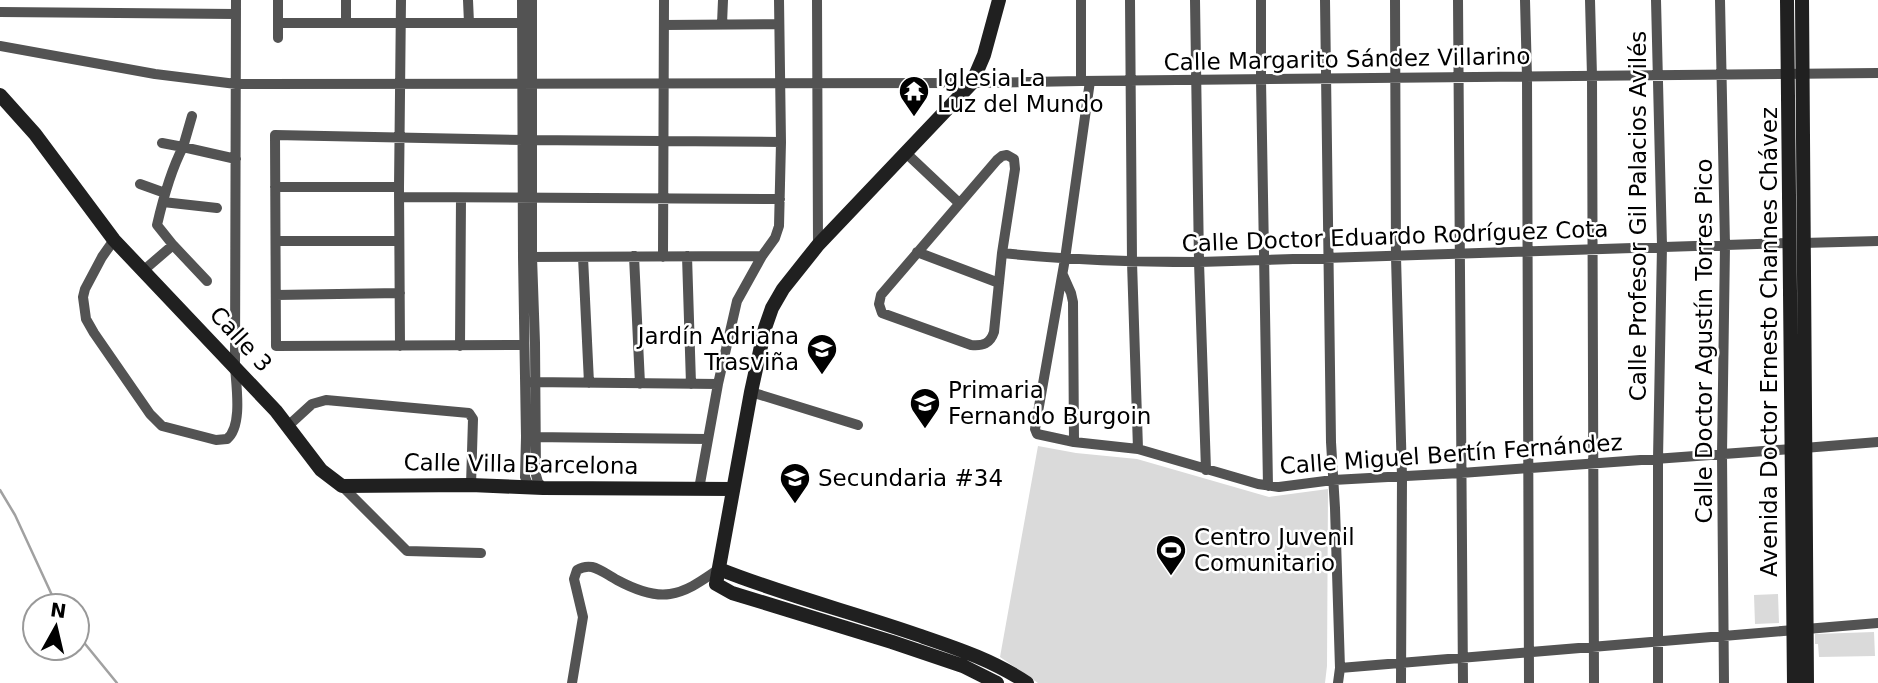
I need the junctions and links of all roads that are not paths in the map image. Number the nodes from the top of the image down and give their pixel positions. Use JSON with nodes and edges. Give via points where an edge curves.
{"nodes":[{"id":1,"x":236,"y":0,"type":"edge"},
{"id":2,"x":278,"y":0,"type":"edge"},
{"id":3,"x":346,"y":0,"type":"edge"},
{"id":4,"x":401,"y":0,"type":"edge"},
{"id":5,"x":468,"y":0,"type":"edge"},
{"id":6,"x":522,"y":0,"type":"edge"},
{"id":7,"x":532,"y":0,"type":"edge"},
{"id":8,"x":664,"y":0,"type":"edge"},
{"id":9,"x":723,"y":0,"type":"edge"},
{"id":10,"x":779,"y":0,"type":"edge"},
{"id":11,"x":817,"y":0,"type":"edge"},
{"id":12,"x":999,"y":0,"type":"edge"},
{"id":13,"x":1081,"y":0,"type":"edge"},
{"id":14,"x":1130,"y":0,"type":"edge"},
{"id":15,"x":1195,"y":0,"type":"edge"},
{"id":16,"x":1261,"y":0,"type":"edge"},
{"id":17,"x":1325,"y":0,"type":"edge"},
{"id":18,"x":1395,"y":0,"type":"edge"},
{"id":19,"x":1458,"y":0,"type":"edge"},
{"id":20,"x":1525,"y":0,"type":"edge"},
{"id":21,"x":1590,"y":0,"type":"edge"},
{"id":22,"x":1656,"y":0,"type":"edge"},
{"id":23,"x":1720,"y":0,"type":"edge"},
{"id":24,"x":1787,"y":0,"type":"edge"},
{"id":25,"x":1802,"y":0,"type":"edge"},
{"id":26,"x":0,"y":12,"type":"edge"},
{"id":27,"x":236,"y":14,"type":"junction"},
{"id":28,"x":278,"y":23,"type":"junction"},
{"id":29,"x":346,"y":23,"type":"junction"},
{"id":30,"x":401,"y":23,"type":"junction"},
{"id":31,"x":469,"y":23,"type":"junction"},
{"id":32,"x":527,"y":23,"type":"junction"},
{"id":33,"x":723,"y":24,"type":"junction"},
{"id":34,"x":779,"y":24,"type":"junction"},
{"id":35,"x":664,"y":25,"type":"junction"},
{"id":36,"x":278,"y":38,"type":"dead end"},
{"id":37,"x":0,"y":46,"type":"edge"},
{"id":38,"x":1796,"y":73,"type":"junction"},
{"id":39,"x":1878,"y":73,"type":"edge"},
{"id":40,"x":1722,"y":75,"type":"junction"},
{"id":41,"x":1592,"y":76,"type":"junction"},
{"id":42,"x":1658,"y":76,"type":"junction"},
{"id":43,"x":1459,"y":77,"type":"junction"},
{"id":44,"x":1527,"y":77,"type":"junction"},
{"id":45,"x":1327,"y":78,"type":"junction"},
{"id":46,"x":1394,"y":78,"type":"junction"},
{"id":47,"x":1196,"y":79,"type":"junction"},
{"id":48,"x":1086,"y":80,"type":"junction"},
{"id":49,"x":1261,"y":80,"type":"junction"},
{"id":50,"x":1131,"y":81,"type":"junction"},
{"id":51,"x":399,"y":83,"type":"junction"},
{"id":52,"x":528,"y":83,"type":"junction"},
{"id":53,"x":780,"y":83,"type":"junction"},
{"id":54,"x":817,"y":83,"type":"junction"},
{"id":55,"x":972,"y":83,"type":"junction"},
{"id":56,"x":236,"y":84,"type":"junction"},
{"id":57,"x":664,"y":84,"type":"junction"},
{"id":58,"x":0,"y":96,"type":"edge"},
{"id":59,"x":192,"y":116,"type":"dead end"},
{"id":60,"x":399,"y":137,"type":"junction"},
{"id":61,"x":527,"y":140,"type":"junction"},
{"id":62,"x":664,"y":140,"type":"junction"},
{"id":63,"x":781,"y":142,"type":"junction"},
{"id":64,"x":162,"y":143,"type":"dead end"},
{"id":65,"x":183,"y":148,"type":"junction"},
{"id":66,"x":906,"y":153,"type":"junction"},
{"id":67,"x":236,"y":159,"type":"junction"},
{"id":68,"x":140,"y":184,"type":"dead end"},
{"id":69,"x":275,"y":187,"type":"junction"},
{"id":70,"x":399,"y":192,"type":"junction"},
{"id":71,"x":164,"y":197,"type":"junction"},
{"id":72,"x":461,"y":198,"type":"junction"},
{"id":73,"x":527,"y":198,"type":"junction"},
{"id":74,"x":663,"y":198,"type":"junction"},
{"id":75,"x":780,"y":199,"type":"junction"},
{"id":76,"x":959,"y":202,"type":"junction"},
{"id":77,"x":217,"y":208,"type":"dead end"},
{"id":78,"x":114,"y":240,"type":"junction"},
{"id":79,"x":276,"y":241,"type":"junction"},
{"id":80,"x":399,"y":241,"type":"junction"},
{"id":81,"x":1878,"y":241,"type":"edge"},
{"id":82,"x":1796,"y":243,"type":"junction"},
{"id":83,"x":173,"y":245,"type":"junction"},
{"id":84,"x":818,"y":245,"type":"junction"},
{"id":85,"x":1725,"y":245,"type":"junction"},
{"id":86,"x":1662,"y":246,"type":"junction"},
{"id":87,"x":1592,"y":249,"type":"junction"},
{"id":88,"x":917,"y":252,"type":"junction"},
{"id":89,"x":1528,"y":252,"type":"junction"},
{"id":90,"x":1002,"y":253,"type":"junction"},
{"id":91,"x":1461,"y":255,"type":"junction"},
{"id":92,"x":687,"y":256,"type":"junction"},
{"id":93,"x":762,"y":256,"type":"junction"},
{"id":94,"x":527,"y":257,"type":"junction"},
{"id":95,"x":583,"y":257,"type":"junction"},
{"id":96,"x":634,"y":257,"type":"junction"},
{"id":97,"x":663,"y":257,"type":"junction"},
{"id":98,"x":1329,"y":257,"type":"junction"},
{"id":99,"x":1396,"y":257,"type":"junction"},
{"id":100,"x":1065,"y":259,"type":"junction"},
{"id":101,"x":1264,"y":261,"type":"junction"},
{"id":102,"x":1132,"y":262,"type":"junction"},
{"id":103,"x":1199,"y":262,"type":"junction"},
{"id":104,"x":144,"y":270,"type":"junction"},
{"id":105,"x":1063,"y":274,"type":"junction"},
{"id":106,"x":207,"y":281,"type":"dead end"},
{"id":107,"x":999,"y":284,"type":"junction"},
{"id":108,"x":400,"y":293,"type":"junction"},
{"id":109,"x":276,"y":295,"type":"junction"},
{"id":110,"x":524,"y":345,"type":"junction"},
{"id":111,"x":400,"y":346,"type":"junction"},
{"id":112,"x":460,"y":346,"type":"junction"},
{"id":113,"x":235,"y":366,"type":"junction"},
{"id":114,"x":530,"y":382,"type":"junction"},
{"id":115,"x":589,"y":383,"type":"junction"},
{"id":116,"x":640,"y":384,"type":"junction"},
{"id":117,"x":691,"y":384,"type":"junction"},
{"id":118,"x":718,"y":384,"type":"junction"},
{"id":119,"x":751,"y":392,"type":"junction"},
{"id":120,"x":289,"y":425,"type":"junction"},
{"id":121,"x":858,"y":425,"type":"dead end"},
{"id":122,"x":531,"y":437,"type":"junction"},
{"id":123,"x":707,"y":439,"type":"junction"},
{"id":124,"x":1074,"y":442,"type":"junction"},
{"id":125,"x":1878,"y":442,"type":"edge"},
{"id":126,"x":1798,"y":448,"type":"junction"},
{"id":127,"x":1138,"y":449,"type":"junction"},
{"id":128,"x":1722,"y":454,"type":"junction"},
{"id":129,"x":1658,"y":459,"type":"junction"},
{"id":130,"x":1592,"y":464,"type":"junction"},
{"id":131,"x":1529,"y":468,"type":"junction"},
{"id":132,"x":1206,"y":470,"type":"junction"},
{"id":133,"x":1461,"y":473,"type":"junction"},
{"id":134,"x":1402,"y":477,"type":"junction"},
{"id":135,"x":1334,"y":480,"type":"junction"},
{"id":136,"x":471,"y":485,"type":"junction"},
{"id":137,"x":342,"y":486,"type":"junction"},
{"id":138,"x":1269,"y":486,"type":"junction"},
{"id":139,"x":538,"y":488,"type":"junction"},
{"id":140,"x":699,"y":489,"type":"junction"},
{"id":141,"x":733,"y":489,"type":"junction"},
{"id":142,"x":481,"y":553,"type":"dead end"},
{"id":143,"x":719,"y":569,"type":"junction"},
{"id":144,"x":699,"y":583,"type":"junction"},
{"id":145,"x":716,"y":584,"type":"junction"},
{"id":146,"x":1878,"y":623,"type":"edge"},
{"id":147,"x":897,"y":628,"type":"junction"},
{"id":148,"x":1800,"y":630,"type":"junction"},
{"id":149,"x":1724,"y":636,"type":"junction"},
{"id":150,"x":892,"y":642,"type":"junction"},
{"id":151,"x":1658,"y":642,"type":"junction"},
{"id":152,"x":1594,"y":647,"type":"junction"},
{"id":153,"x":1530,"y":652,"type":"junction"},
{"id":154,"x":1463,"y":658,"type":"junction"},
{"id":155,"x":1401,"y":663,"type":"junction"},
{"id":156,"x":1340,"y":668,"type":"junction"},
{"id":157,"x":572,"y":683,"type":"edge"},
{"id":158,"x":997,"y":683,"type":"edge"},
{"id":159,"x":1027,"y":683,"type":"edge"},
{"id":160,"x":1338,"y":683,"type":"edge"},
{"id":161,"x":1401,"y":683,"type":"edge"},
{"id":162,"x":1463,"y":683,"type":"edge"},
{"id":163,"x":1530,"y":683,"type":"edge"},
{"id":164,"x":1594,"y":683,"type":"edge"},
{"id":165,"x":1658,"y":683,"type":"edge"},
{"id":166,"x":1724,"y":683,"type":"edge"},
{"id":167,"x":1794,"y":683,"type":"edge"},
{"id":168,"x":1807,"y":683,"type":"edge"}],
"edges":[{"from":1,"to":27,"type":"street"},
{"from":2,"to":28,"type":"street"},
{"from":3,"to":29,"type":"street"},
{"from":4,"to":30,"type":"street"},
{"from":5,"to":31,"type":"street"},
{"from":6,"to":32,"type":"street"},
{"from":7,"to":32,"type":"street"},
{"from":8,"to":35,"type":"street"},
{"from":9,"to":33,"type":"street"},
{"from":10,"to":34,"type":"street"},
{"from":11,"to":54,"type":"street"},
{"from":12,"to":55,"type":"street"},
{"from":13,"to":48,"type":"street"},
{"from":14,"to":50,"type":"street"},
{"from":15,"to":47,"type":"street"},
{"from":16,"to":49,"type":"street"},
{"from":17,"to":45,"type":"street"},
{"from":18,"to":46,"type":"street"},
{"from":19,"to":43,"type":"street"},
{"from":20,"to":44,"type":"street"},
{"from":21,"to":41,"type":"street"},
{"from":22,"to":42,"type":"street","name":"Calle Profesor Gil Palacios Avilés"},
{"from":23,"to":40,"type":"street","name":"Calle Doctor Agustín Torres Pico"},
{"from":24,"to":38,"type":"street","name":"Avenida Doctor Ernesto Channes Chávez"},
{"from":25,"to":38,"type":"street","name":"Avenida Doctor Ernesto Channes Chávez"},
{"from":26,"to":27,"type":"street"},
{"from":27,"to":56,"type":"street"},
{"from":28,"to":29,"type":"street"},
{"from":28,"to":36,"type":"street"},
{"from":29,"to":30,"type":"street"},
{"from":30,"to":31,"type":"street"},
{"from":30,"to":51,"type":"street"},
{"from":31,"to":32,"type":"street"},
{"from":32,"to":52,"type":"street"},
{"from":33,"to":34,"type":"street"},
{"from":33,"to":35,"type":"street"},
{"from":34,"to":53,"type":"street"},
{"from":35,"to":57,"type":"street"},
{"from":37,"to":56,"type":"street","name":"Calle Margarito Sández Villarino"},
{"from":38,"to":39,"type":"street","name":"Calle Margarito Sández Villarino"},
{"from":38,"to":40,"type":"street","name":"Calle Margarito Sández Villarino"},
{"from":38,"to":82,"type":"street","name":"Avenida Doctor Ernesto Channes Chávez"},
{"from":40,"to":42,"type":"street","name":"Calle Margarito Sández Villarino"},
{"from":40,"to":85,"type":"street","name":"Calle Doctor Agustín Torres Pico"},
{"from":41,"to":42,"type":"street","name":"Calle Margarito Sández Villarino"},
{"from":41,"to":44,"type":"street","name":"Calle Margarito Sández Villarino"},
{"from":41,"to":87,"type":"street"},
{"from":42,"to":86,"type":"street","name":"Calle Profesor Gil Palacios Avilés"},
{"from":43,"to":44,"type":"street","name":"Calle Margarito Sández Villarino"},
{"from":43,"to":46,"type":"street","name":"Calle Margarito Sández Villarino"},
{"from":43,"to":91,"type":"street"},
{"from":44,"to":89,"type":"street"},
{"from":45,"to":46,"type":"street","name":"Calle Margarito Sández Villarino"},
{"from":45,"to":49,"type":"street","name":"Calle Margarito Sández Villarino"},
{"from":45,"to":98,"type":"street"},
{"from":46,"to":99,"type":"street"},
{"from":47,"to":49,"type":"street","name":"Calle Margarito Sández Villarino"},
{"from":47,"to":50,"type":"street","name":"Calle Margarito Sández Villarino"},
{"from":47,"to":103,"type":"street"},
{"from":48,"to":50,"type":"street","name":"Calle Margarito Sández Villarino"},
{"from":48,"to":55,"type":"street","name":"Calle Margarito Sández Villarino"},
{"from":48,"to":100,"type":"street"},
{"from":49,"to":101,"type":"street"},
{"from":50,"to":102,"type":"street"},
{"from":51,"to":52,"type":"street","name":"Calle Margarito Sández Villarino"},
{"from":51,"to":56,"type":"street","name":"Calle Margarito Sández Villarino"},
{"from":51,"to":60,"type":"street"},
{"from":52,"to":57,"type":"street","name":"Calle Margarito Sández Villarino"},
{"from":52,"to":61,"type":"street"},
{"from":53,"to":54,"type":"street","name":"Calle Margarito Sández Villarino"},
{"from":53,"to":57,"type":"street","name":"Calle Margarito Sández Villarino"},
{"from":53,"to":63,"type":"street"},
{"from":54,"to":55,"type":"street","name":"Calle Margarito Sández Villarino"},
{"from":54,"to":84,"type":"street"},
{"from":55,"to":66,"type":"street"},
{"from":56,"to":67,"type":"street"},
{"from":57,"to":62,"type":"street"},
{"from":58,"to":78,"type":"street","name":"Calle 3","via":[[35,134]]},
{"from":59,"to":65,"type":"street"},
{"from":60,"to":61,"type":"street"},
{"from":60,"to":69,"type":"street","via":[[275,135]]},
{"from":60,"to":70,"type":"street"},
{"from":61,"to":62,"type":"street"},
{"from":61,"to":73,"type":"street"},
{"from":62,"to":63,"type":"street"},
{"from":62,"to":74,"type":"street"},
{"from":63,"to":75,"type":"street"},
{"from":64,"to":65,"type":"street"},
{"from":65,"to":67,"type":"street"},
{"from":65,"to":71,"type":"street"},
{"from":66,"to":76,"type":"street"},
{"from":66,"to":84,"type":"street"},
{"from":67,"to":113,"type":"street"},
{"from":68,"to":71,"type":"street"},
{"from":69,"to":70,"type":"street"},
{"from":69,"to":79,"type":"street"},
{"from":70,"to":72,"type":"street"},
{"from":70,"to":80,"type":"street"},
{"from":71,"to":77,"type":"street"},
{"from":71,"to":83,"type":"street","via":[[157,225]]},
{"from":72,"to":73,"type":"street"},
{"from":72,"to":112,"type":"street"},
{"from":73,"to":74,"type":"street"},
{"from":73,"to":94,"type":"street"},
{"from":74,"to":75,"type":"street"},
{"from":74,"to":97,"type":"street"},
{"from":75,"to":93,"type":"street","via":[[778,232]]},
{"from":76,"to":88,"type":"street"},
{"from":76,"to":90,"type":"street","via":[[997,160],[1012,156],[1015,169]]},
{"from":78,"to":104,"type":"street","name":"Calle 3"},
{"from":78,"to":113,"type":"street","via":[[85,289],[86,319],[150,414],[174,430],[227,439],[234,431],[236,415]]},
{"from":79,"to":80,"type":"street"},
{"from":79,"to":109,"type":"street"},
{"from":80,"to":108,"type":"street"},
{"from":81,"to":82,"type":"street","name":"Calle Doctor Eduardo Rodríguez Cota"},
{"from":82,"to":85,"type":"street","name":"Calle Doctor Eduardo Rodríguez Cota"},
{"from":82,"to":126,"type":"street","name":"Avenida Doctor Ernesto Channes Chávez"},
{"from":83,"to":104,"type":"street"},
{"from":83,"to":106,"type":"street"},
{"from":84,"to":119,"type":"street","via":[[772,308]]},
{"from":85,"to":86,"type":"street","name":"Calle Doctor Eduardo Rodríguez Cota"},
{"from":85,"to":128,"type":"street","name":"Calle Doctor Agustín Torres Pico"},
{"from":86,"to":87,"type":"street","name":"Calle Doctor Eduardo Rodríguez Cota"},
{"from":86,"to":129,"type":"street","name":"Calle Profesor Gil Palacios Avilés"},
{"from":87,"to":89,"type":"street","name":"Calle Doctor Eduardo Rodríguez Cota"},
{"from":87,"to":130,"type":"street"},
{"from":88,"to":107,"type":"street"},
{"from":88,"to":107,"type":"street","via":[[881,295],[883,313],[980,346],[991,339]]},
{"from":89,"to":91,"type":"street","name":"Calle Doctor Eduardo Rodríguez Cota"},
{"from":89,"to":131,"type":"street"},
{"from":90,"to":100,"type":"street","name":"Calle Doctor Eduardo Rodríguez Cota"},
{"from":90,"to":107,"type":"street"},
{"from":91,"to":99,"type":"street","name":"Calle Doctor Eduardo Rodríguez Cota"},
{"from":91,"to":133,"type":"street"},
{"from":92,"to":93,"type":"street"},
{"from":92,"to":97,"type":"street"},
{"from":92,"to":117,"type":"street"},
{"from":93,"to":118,"type":"street","via":[[737,301]]},
{"from":94,"to":95,"type":"street"},
{"from":94,"to":110,"type":"street"},
{"from":94,"to":114,"type":"street"},
{"from":95,"to":96,"type":"street"},
{"from":95,"to":115,"type":"street"},
{"from":96,"to":97,"type":"street"},
{"from":96,"to":116,"type":"street"},
{"from":98,"to":99,"type":"street","name":"Calle Doctor Eduardo Rodríguez Cota"},
{"from":98,"to":101,"type":"street","name":"Calle Doctor Eduardo Rodríguez Cota"},
{"from":98,"to":135,"type":"street"},
{"from":99,"to":134,"type":"street"},
{"from":100,"to":102,"type":"street","name":"Calle Doctor Eduardo Rodríguez Cota"},
{"from":100,"to":105,"type":"street"},
{"from":101,"to":103,"type":"street","name":"Calle Doctor Eduardo Rodríguez Cota"},
{"from":101,"to":138,"type":"street"},
{"from":102,"to":103,"type":"street","name":"Calle Doctor Eduardo Rodríguez Cota"},
{"from":102,"to":127,"type":"street"},
{"from":103,"to":132,"type":"street"},
{"from":104,"to":113,"type":"street","name":"Calle 3"},
{"from":105,"to":124,"type":"street","via":[[1073,302]]},
{"from":105,"to":124,"type":"street","name":"Calle Miguel Bertín Fernández","via":[[1036,433]]},
{"from":108,"to":109,"type":"street"},
{"from":108,"to":111,"type":"street"},
{"from":109,"to":111,"type":"street","via":[[276,346]]},
{"from":110,"to":112,"type":"street"},
{"from":110,"to":114,"type":"street"},
{"from":111,"to":112,"type":"street"},
{"from":113,"to":120,"type":"street","name":"Calle 3"},
{"from":114,"to":115,"type":"street"},
{"from":114,"to":122,"type":"street"},
{"from":115,"to":116,"type":"street"},
{"from":116,"to":117,"type":"street"},
{"from":117,"to":118,"type":"street"},
{"from":118,"to":123,"type":"street"},
{"from":119,"to":121,"type":"street"},
{"from":119,"to":141,"type":"street"},
{"from":120,"to":136,"type":"street","via":[[312,404],[326,400],[469,413],[473,419]]},
{"from":120,"to":137,"type":"street","name":"Calle 3","via":[[321,470]]},
{"from":122,"to":123,"type":"street"},
{"from":122,"to":139,"type":"street","via":[[525,477]]},
{"from":123,"to":140,"type":"street"},
{"from":124,"to":127,"type":"street","name":"Calle Miguel Bertín Fernández"},
{"from":125,"to":126,"type":"street","name":"Calle Miguel Bertín Fernández"},
{"from":126,"to":128,"type":"street","name":"Calle Miguel Bertín Fernández"},
{"from":126,"to":148,"type":"street","name":"Avenida Doctor Ernesto Channes Chávez"},
{"from":127,"to":132,"type":"street","name":"Calle Miguel Bertín Fernández"},
{"from":128,"to":129,"type":"street","name":"Calle Miguel Bertín Fernández"},
{"from":128,"to":149,"type":"street","name":"Calle Doctor Agustín Torres Pico"},
{"from":129,"to":130,"type":"street","name":"Calle Miguel Bertín Fernández"},
{"from":129,"to":151,"type":"street","name":"Calle Profesor Gil Palacios Avilés"},
{"from":130,"to":131,"type":"street","name":"Calle Miguel Bertín Fernández"},
{"from":130,"to":152,"type":"street"},
{"from":131,"to":133,"type":"street","name":"Calle Miguel Bertín Fernández"},
{"from":131,"to":153,"type":"street"},
{"from":132,"to":138,"type":"street","name":"Calle Miguel Bertín Fernández"},
{"from":133,"to":134,"type":"street","name":"Calle Miguel Bertín Fernández"},
{"from":133,"to":154,"type":"street"},
{"from":134,"to":135,"type":"street","name":"Calle Miguel Bertín Fernández"},
{"from":134,"to":155,"type":"street"},
{"from":135,"to":138,"type":"street","name":"Calle Miguel Bertín Fernández"},
{"from":135,"to":156,"type":"street"},
{"from":136,"to":137,"type":"street","name":"Calle Villa Barcelona"},
{"from":136,"to":139,"type":"street","name":"Calle Villa Barcelona"},
{"from":137,"to":142,"type":"street","name":"Calle 3","via":[[407,551]]},
{"from":139,"to":140,"type":"street","name":"Calle Villa Barcelona"},
{"from":140,"to":141,"type":"street","name":"Calle Villa Barcelona"},
{"from":141,"to":143,"type":"street"},
{"from":143,"to":144,"type":"street"},
{"from":143,"to":145,"type":"street"},
{"from":143,"to":147,"type":"street"},
{"from":144,"to":145,"type":"street"},
{"from":144,"to":157,"type":"street","via":[[658,595],[596,568],[577,570],[574,579],[583,617]]},
{"from":145,"to":150,"type":"street"},
{"from":146,"to":148,"type":"street"},
{"from":147,"to":150,"type":"street"},
{"from":147,"to":159,"type":"street","via":[[978,656]]},
{"from":148,"to":149,"type":"street"},
{"from":148,"to":167,"type":"street","name":"Avenida Doctor Ernesto Channes Chávez"},
{"from":148,"to":168,"type":"street","name":"Avenida Doctor Ernesto Channes Chávez"},
{"from":149,"to":151,"type":"street"},
{"from":149,"to":166,"type":"street","name":"Calle Doctor Agustín Torres Pico"},
{"from":150,"to":158,"type":"street"},
{"from":151,"to":152,"type":"street"},
{"from":151,"to":165,"type":"street","name":"Calle Profesor Gil Palacios Avilés"},
{"from":152,"to":153,"type":"street"},
{"from":152,"to":164,"type":"street"},
{"from":153,"to":154,"type":"street"},
{"from":153,"to":163,"type":"street"},
{"from":154,"to":155,"type":"street"},
{"from":154,"to":162,"type":"street"},
{"from":155,"to":156,"type":"street"},
{"from":155,"to":161,"type":"street"},
{"from":156,"to":160,"type":"street"}]}
